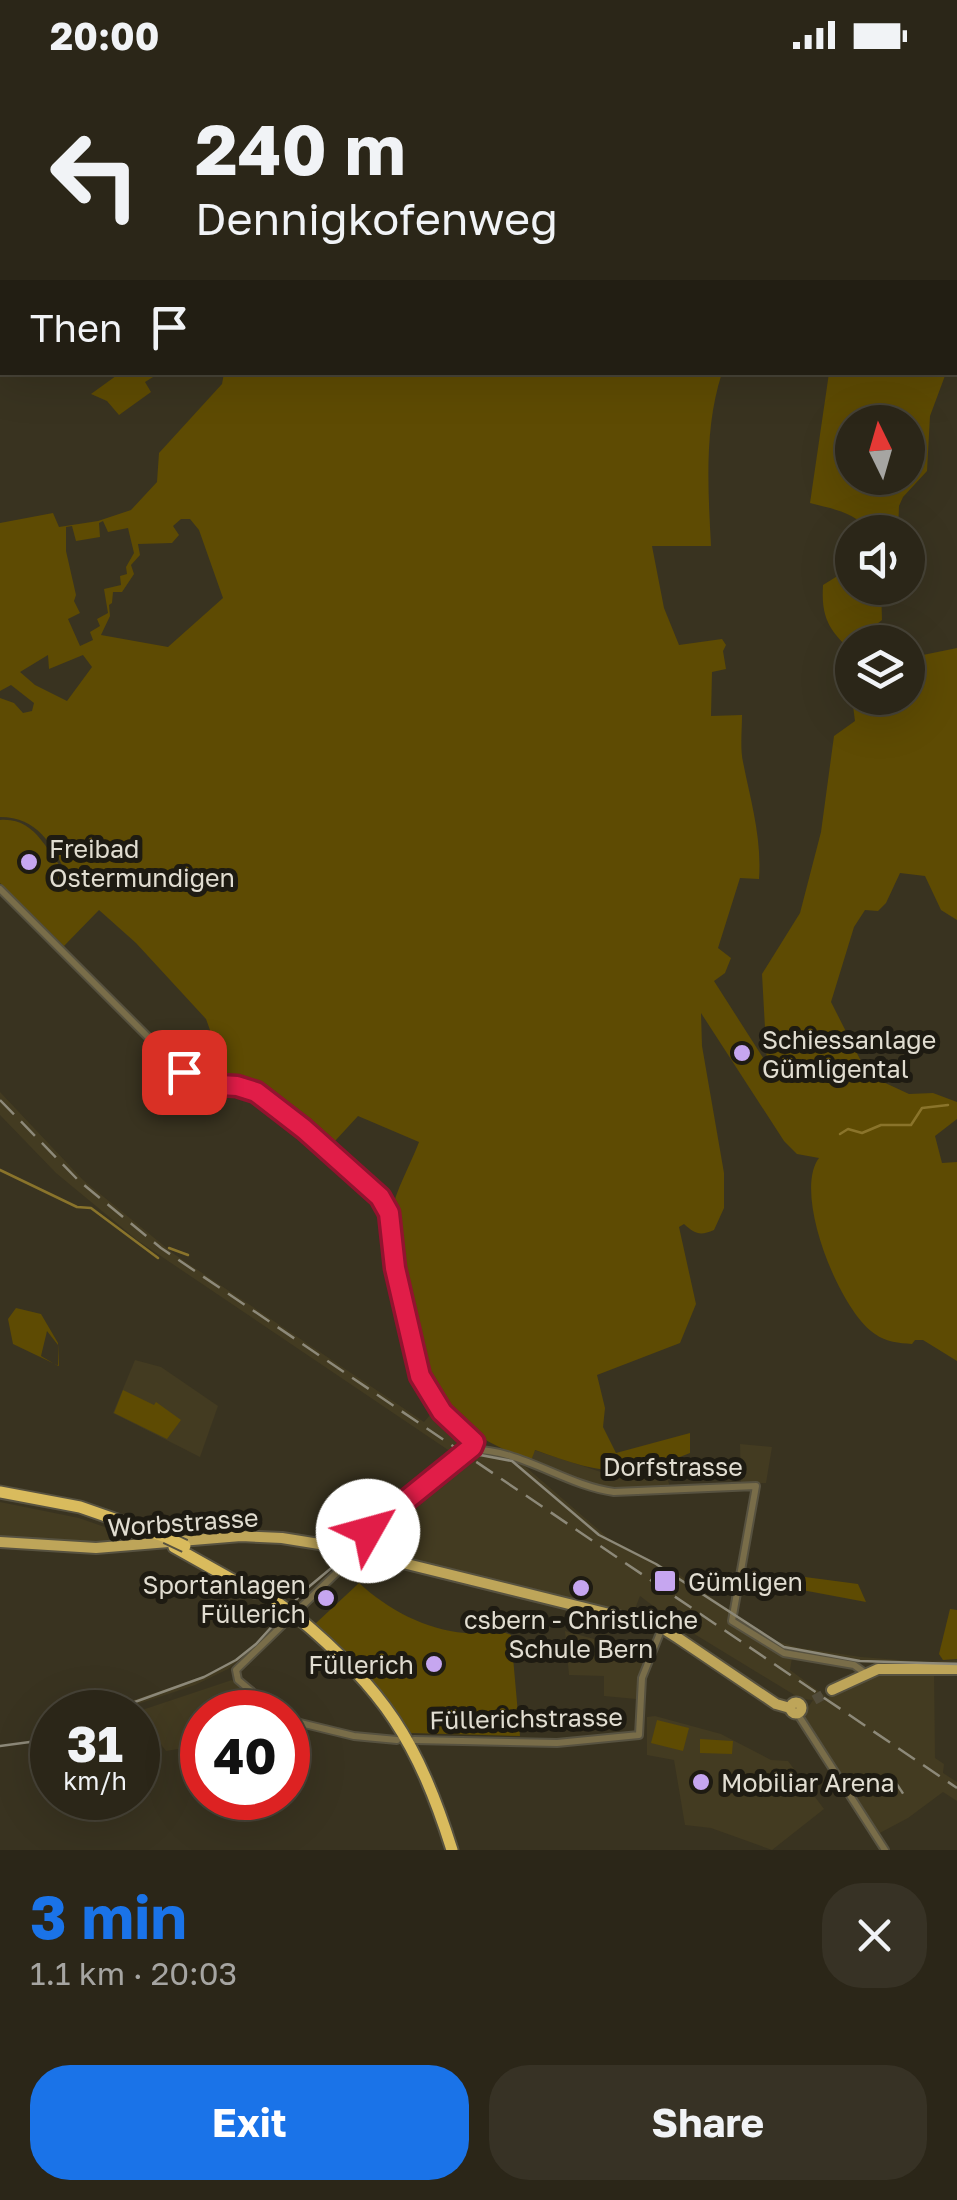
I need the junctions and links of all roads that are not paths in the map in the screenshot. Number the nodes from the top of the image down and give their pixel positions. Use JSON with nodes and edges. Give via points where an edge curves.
{"nodes":[{"id":1,"x":0,"y":888,"type":"edge"},
{"id":2,"x":468,"y":1450,"type":"junction"},
{"id":3,"x":0,"y":1494,"type":"edge"},
{"id":4,"x":0,"y":1542,"type":"edge"},
{"id":5,"x":338,"y":1548,"type":"junction"},
{"id":6,"x":358,"y":1552,"type":"junction"},
{"id":7,"x":661,"y":1630,"type":"junction"},
{"id":8,"x":957,"y":1669,"type":"edge"},
{"id":9,"x":859,"y":1676,"type":"junction"},
{"id":10,"x":250,"y":1690,"type":"edge"},
{"id":11,"x":796,"y":1709,"type":"junction"},
{"id":12,"x":310,"y":1726,"type":"edge"},
{"id":13,"x":397,"y":1740,"type":"dead end"},
{"id":14,"x":414,"y":1740,"type":"dead end"},
{"id":15,"x":449,"y":1850,"type":"edge"},
{"id":16,"x":886,"y":1850,"type":"edge"}],
"edges":[{"from":1,"to":2,"type":"street","via":[[184,1072],[203,1084],[256,1092],[380,1197],[389,1213],[418,1371],[442,1412],[473,1439]]},
{"from":2,"to":5,"type":"street","bridge":true,"via":[[374,1528],[343,1534]]},
{"from":2,"to":9,"type":"street","name":"Dorfstrasse","via":[[510,1454],[604,1490],[756,1486],[732,1621],[784,1653],[846,1664]]},
{"from":3,"to":15,"type":"highway","bridge":true,"via":[[86,1509],[170,1542],[295,1618],[397,1730]]},
{"from":4,"to":5,"type":"main road","name":"Worbstrasse","via":[[88,1548],[253,1536]]},
{"from":5,"to":6,"type":"main road","name":"Worbstrasse"},
{"from":6,"to":7,"type":"main road","name":"Worbstrasse"},
{"from":6,"to":10,"type":"street","via":[[236,1671]]},
{"from":7,"to":11,"type":"main road","name":"Worbstrasse","via":[[776,1704]]},
{"from":7,"to":14,"type":"street","name":"Füllerichstrasse","via":[[641,1681],[638,1736],[557,1743]]},
{"from":8,"to":9,"type":"main road","via":[[884,1668]]},
{"from":9,"to":11,"type":"main road"},
{"from":11,"to":16,"type":"street"},
{"from":12,"to":13,"type":"street","name":"Füllerichstrasse"}]}
